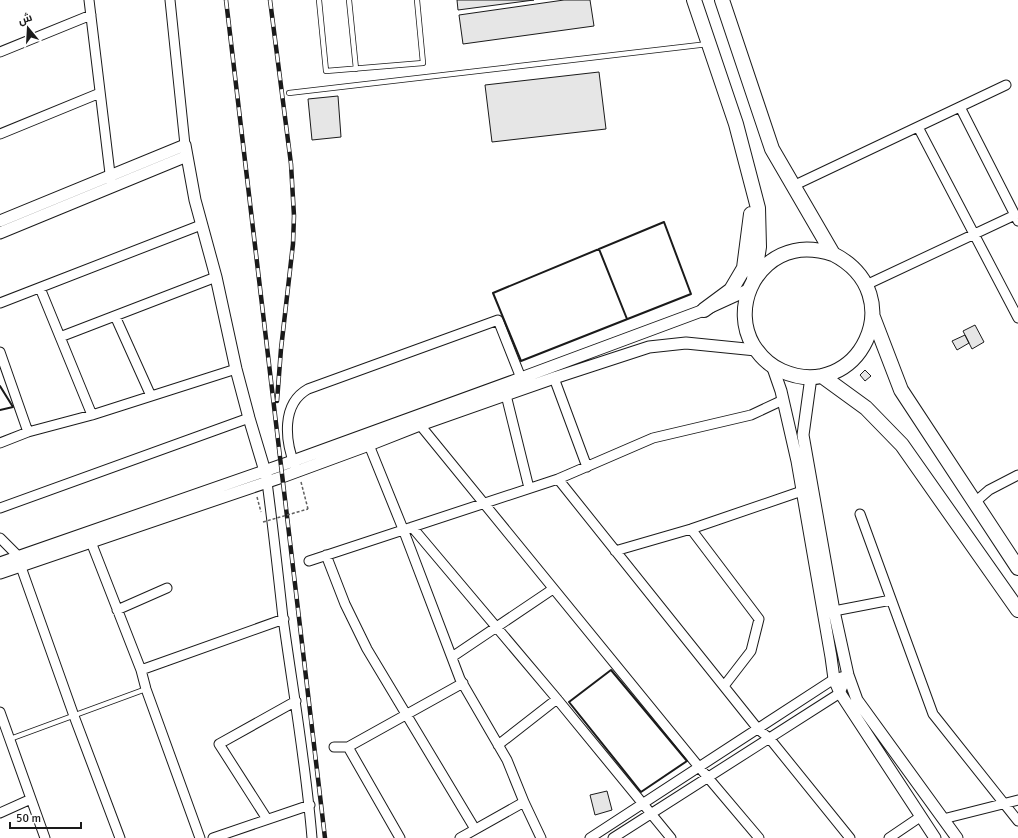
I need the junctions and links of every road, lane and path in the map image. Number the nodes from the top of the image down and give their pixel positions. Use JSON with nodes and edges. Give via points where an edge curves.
{"nodes":[{"id":1,"x":89,"y":0,"type":"edge"},
{"id":2,"x":170,"y":0,"type":"edge"},
{"id":3,"x":319,"y":0,"type":"edge"},
{"id":4,"x":349,"y":0,"type":"edge"},
{"id":5,"x":417,"y":0,"type":"edge"},
{"id":6,"x":694,"y":0,"type":"edge"},
{"id":7,"x":722,"y":0,"type":"edge"},
{"id":8,"x":91,"y":15,"type":"junction"},
{"id":9,"x":709,"y":44,"type":"junction"},
{"id":10,"x":0,"y":52,"type":"edge"},
{"id":11,"x":356,"y":69,"type":"junction"},
{"id":12,"x":1006,"y":86,"type":"dead end"},
{"id":13,"x":100,"y":93,"type":"junction"},
{"id":14,"x":289,"y":93,"type":"dead end"},
{"id":15,"x":960,"y":107,"type":"junction"},
{"id":16,"x":736,"y":124,"type":"junction"},
{"id":17,"x":918,"y":127,"type":"junction"},
{"id":18,"x":0,"y":134,"type":"edge"},
{"id":19,"x":186,"y":151,"type":"junction"},
{"id":20,"x":111,"y":176,"type":"junction"},
{"id":21,"x":793,"y":186,"type":"junction"},
{"id":22,"x":112,"y":187,"type":"junction"},
{"id":23,"x":1016,"y":218,"type":"edge"},
{"id":24,"x":0,"y":221,"type":"edge"},
{"id":25,"x":201,"y":225,"type":"junction"},
{"id":26,"x":0,"y":233,"type":"edge"},
{"id":27,"x":974,"y":234,"type":"junction"},
{"id":28,"x":833,"y":254,"type":"junction"},
{"id":29,"x":216,"y":277,"type":"junction"},
{"id":30,"x":752,"y":285,"type":"junction"},
{"id":31,"x":866,"y":285,"type":"junction"},
{"id":32,"x":40,"y":288,"type":"junction"},
{"id":33,"x":0,"y":303,"type":"edge"},
{"id":34,"x":704,"y":310,"type":"junction"},
{"id":35,"x":115,"y":316,"type":"junction"},
{"id":36,"x":873,"y":316,"type":"junction"},
{"id":37,"x":1018,"y":318,"type":"edge"},
{"id":38,"x":60,"y":337,"type":"junction"},
{"id":39,"x":756,"y":350,"type":"junction"},
{"id":40,"x":0,"y":352,"type":"edge"},
{"id":41,"x":772,"y":365,"type":"junction"},
{"id":42,"x":236,"y":370,"type":"junction"},
{"id":43,"x":816,"y":376,"type":"junction"},
{"id":44,"x":522,"y":378,"type":"junction"},
{"id":45,"x":554,"y":378,"type":"junction"},
{"id":46,"x":506,"y":395,"type":"junction"},
{"id":47,"x":150,"y":396,"type":"junction"},
{"id":48,"x":783,"y":400,"type":"junction"},
{"id":49,"x":92,"y":415,"type":"junction"},
{"id":50,"x":249,"y":418,"type":"junction"},
{"id":51,"x":420,"y":425,"type":"junction"},
{"id":52,"x":28,"y":432,"type":"junction"},
{"id":53,"x":0,"y":443,"type":"edge"},
{"id":54,"x":369,"y":445,"type":"junction"},
{"id":55,"x":295,"y":467,"type":"junction"},
{"id":56,"x":587,"y":467,"type":"junction"},
{"id":57,"x":1018,"y":475,"type":"edge"},
{"id":58,"x":266,"y":476,"type":"junction"},
{"id":59,"x":558,"y":480,"type":"junction"},
{"id":60,"x":302,"y":484,"type":"dead end"},
{"id":61,"x":529,"y":488,"type":"junction"},
{"id":62,"x":802,"y":491,"type":"junction"},
{"id":63,"x":257,"y":498,"type":"dead end"},
{"id":64,"x":483,"y":503,"type":"junction"},
{"id":65,"x":974,"y":503,"type":"junction"},
{"id":66,"x":0,"y":508,"type":"edge"},
{"id":67,"x":860,"y":514,"type":"dead end"},
{"id":68,"x":408,"y":528,"type":"junction"},
{"id":69,"x":691,"y":529,"type":"junction"},
{"id":70,"x":0,"y":538,"type":"edge"},
{"id":71,"x":91,"y":542,"type":"junction"},
{"id":72,"x":615,"y":551,"type":"junction"},
{"id":73,"x":326,"y":555,"type":"junction"},
{"id":74,"x":309,"y":561,"type":"dead end"},
{"id":75,"x":0,"y":562,"type":"edge"},
{"id":76,"x":20,"y":562,"type":"junction"},
{"id":77,"x":1018,"y":568,"type":"edge"},
{"id":78,"x":0,"y":573,"type":"edge"},
{"id":79,"x":167,"y":588,"type":"dead end"},
{"id":80,"x":553,"y":589,"type":"junction"},
{"id":81,"x":891,"y":600,"type":"junction"},
{"id":82,"x":118,"y":610,"type":"junction"},
{"id":83,"x":1018,"y":610,"type":"edge"},
{"id":84,"x":834,"y":611,"type":"junction"},
{"id":85,"x":284,"y":619,"type":"junction"},
{"id":86,"x":496,"y":627,"type":"junction"},
{"id":87,"x":452,"y":657,"type":"junction"},
{"id":88,"x":141,"y":670,"type":"junction"},
{"id":89,"x":848,"y":675,"type":"junction"},
{"id":90,"x":834,"y":679,"type":"junction"},
{"id":91,"x":463,"y":683,"type":"junction"},
{"id":92,"x":724,"y":686,"type":"junction"},
{"id":93,"x":146,"y":689,"type":"junction"},
{"id":94,"x":840,"y":693,"type":"junction"},
{"id":95,"x":557,"y":699,"type":"junction"},
{"id":96,"x":296,"y":701,"type":"junction"},
{"id":97,"x":0,"y":712,"type":"edge"},
{"id":98,"x":74,"y":716,"type":"junction"},
{"id":99,"x":407,"y":716,"type":"junction"},
{"id":100,"x":758,"y":729,"type":"junction"},
{"id":101,"x":770,"y":738,"type":"junction"},
{"id":102,"x":10,"y":739,"type":"junction"},
{"id":103,"x":498,"y":745,"type":"junction"},
{"id":104,"x":334,"y":747,"type":"dead end"},
{"id":105,"x":348,"y":747,"type":"junction"},
{"id":106,"x":699,"y":767,"type":"junction"},
{"id":107,"x":708,"y":777,"type":"junction"},
{"id":108,"x":31,"y":799,"type":"junction"},
{"id":109,"x":1018,"y":800,"type":"edge"},
{"id":110,"x":524,"y":802,"type":"junction"},
{"id":111,"x":1003,"y":803,"type":"junction"},
{"id":112,"x":642,"y":804,"type":"junction"},
{"id":113,"x":310,"y":805,"type":"junction"},
{"id":114,"x":0,"y":812,"type":"edge"},
{"id":115,"x":652,"y":813,"type":"junction"},
{"id":116,"x":920,"y":817,"type":"junction"},
{"id":117,"x":267,"y":819,"type":"junction"},
{"id":118,"x":943,"y":819,"type":"junction"},
{"id":119,"x":1018,"y":821,"type":"edge"},
{"id":120,"x":476,"y":829,"type":"junction"},
{"id":121,"x":45,"y":838,"type":"edge"},
{"id":122,"x":120,"y":838,"type":"edge"},
{"id":123,"x":200,"y":838,"type":"edge"},
{"id":124,"x":213,"y":838,"type":"edge"},
{"id":125,"x":312,"y":838,"type":"edge"},
{"id":126,"x":400,"y":838,"type":"edge"},
{"id":127,"x":460,"y":838,"type":"edge"},
{"id":128,"x":541,"y":838,"type":"edge"},
{"id":129,"x":590,"y":838,"type":"edge"},
{"id":130,"x":613,"y":838,"type":"edge"},
{"id":131,"x":671,"y":838,"type":"edge"},
{"id":132,"x":759,"y":838,"type":"edge"},
{"id":133,"x":850,"y":838,"type":"edge"},
{"id":134,"x":889,"y":838,"type":"edge"},
{"id":135,"x":935,"y":838,"type":"edge"},
{"id":136,"x":956,"y":838,"type":"edge"}],
"edges":[{"from":1,"to":8,"type":"street"},
{"from":2,"to":19,"type":"street"},
{"from":3,"to":11,"type":"lane","via":[[326,71]]},
{"from":4,"to":11,"type":"lane"},
{"from":5,"to":11,"type":"lane","via":[[423,63]]},
{"from":6,"to":9,"type":"highway"},
{"from":7,"to":21,"type":"highway","via":[[772,148]]},
{"from":8,"to":10,"type":"street"},
{"from":8,"to":13,"type":"street"},
{"from":9,"to":14,"type":"lane"},
{"from":9,"to":16,"type":"highway"},
{"from":12,"to":15,"type":"street"},
{"from":13,"to":18,"type":"street"},
{"from":13,"to":20,"type":"street"},
{"from":15,"to":17,"type":"street"},
{"from":15,"to":23,"type":"street"},
{"from":16,"to":30,"type":"highway","via":[[758,208],[759,246]]},
{"from":16,"to":34,"type":"highway","via":[[751,214],[744,268],[731,290]]},
{"from":17,"to":21,"type":"street"},
{"from":17,"to":27,"type":"street"},
{"from":19,"to":20,"type":"street"},
{"from":19,"to":22,"type":"street"},
{"from":19,"to":25,"type":"street"},
{"from":20,"to":22,"type":"street"},
{"from":20,"to":24,"type":"street"},
{"from":21,"to":28,"type":"highway"},
{"from":22,"to":26,"type":"street"},
{"from":23,"to":27,"type":"street"},
{"from":25,"to":29,"type":"street"},
{"from":25,"to":32,"type":"street"},
{"from":27,"to":31,"type":"street"},
{"from":27,"to":37,"type":"street"},
{"from":28,"to":30,"type":"highway","via":[[813,250],[793,251],[766,265]]},
{"from":28,"to":31,"type":"highway","via":[[850,264]]},
{"from":29,"to":35,"type":"street"},
{"from":29,"to":42,"type":"street"},
{"from":30,"to":34,"type":"street"},
{"from":30,"to":39,"type":"highway","via":[[746,299],[745,320]]},
{"from":31,"to":36,"type":"highway","via":[[871,297]]},
{"from":32,"to":33,"type":"street"},
{"from":32,"to":38,"type":"street"},
{"from":34,"to":44,"type":"street"},
{"from":35,"to":38,"type":"street"},
{"from":35,"to":47,"type":"street"},
{"from":36,"to":43,"type":"highway","via":[[867,339],[857,354],[834,372]]},
{"from":36,"to":65,"type":"highway","via":[[901,390]]},
{"from":38,"to":49,"type":"street"},
{"from":39,"to":41,"type":"highway"},
{"from":39,"to":45,"type":"street","via":[[686,343],[649,347]]},
{"from":40,"to":52,"type":"street"},
{"from":41,"to":43,"type":"highway","via":[[790,374]]},
{"from":41,"to":48,"type":"street"},
{"from":42,"to":47,"type":"street"},
{"from":42,"to":50,"type":"street"},
{"from":43,"to":83,"type":"highway","via":[[866,408],[902,445]]},
{"from":43,"to":84,"type":"street","via":[[803,434]]},
{"from":44,"to":55,"type":"street"},
{"from":44,"to":55,"type":"street","via":[[498,320],[316,386],[298,396],[292,406],[287,431]]},
{"from":45,"to":46,"type":"street"},
{"from":45,"to":56,"type":"street"},
{"from":46,"to":51,"type":"street"},
{"from":46,"to":61,"type":"street"},
{"from":47,"to":49,"type":"street"},
{"from":48,"to":56,"type":"street","via":[[750,415],[653,438]]},
{"from":48,"to":62,"type":"street"},
{"from":49,"to":52,"type":"street"},
{"from":50,"to":58,"type":"street"},
{"from":50,"to":66,"type":"street"},
{"from":51,"to":54,"type":"street"},
{"from":51,"to":64,"type":"street"},
{"from":52,"to":53,"type":"street"},
{"from":54,"to":55,"type":"street"},
{"from":54,"to":68,"type":"street"},
{"from":55,"to":58,"type":"street"},
{"from":56,"to":59,"type":"street"},
{"from":57,"to":65,"type":"street","via":[[989,490]]},
{"from":58,"to":71,"type":"street"},
{"from":58,"to":76,"type":"street"},
{"from":58,"to":85,"type":"street"},
{"from":59,"to":61,"type":"street"},
{"from":59,"to":72,"type":"street"},
{"from":60,"to":63,"type":"path","bridge":true,"via":[[308,509],[263,522]]},
{"from":61,"to":64,"type":"street"},
{"from":62,"to":69,"type":"street"},
{"from":62,"to":90,"type":"street"},
{"from":64,"to":68,"type":"street"},
{"from":64,"to":80,"type":"street"},
{"from":65,"to":77,"type":"highway"},
{"from":67,"to":81,"type":"street"},
{"from":68,"to":73,"type":"street"},
{"from":68,"to":86,"type":"street"},
{"from":68,"to":87,"type":"street"},
{"from":69,"to":72,"type":"street"},
{"from":69,"to":92,"type":"street","via":[[759,619],[751,651]]},
{"from":70,"to":76,"type":"street"},
{"from":71,"to":76,"type":"street"},
{"from":71,"to":82,"type":"street"},
{"from":72,"to":92,"type":"street"},
{"from":73,"to":74,"type":"street"},
{"from":73,"to":99,"type":"street","via":[[345,604]]},
{"from":75,"to":76,"type":"street"},
{"from":76,"to":78,"type":"street"},
{"from":76,"to":98,"type":"street"},
{"from":79,"to":82,"type":"street"},
{"from":80,"to":86,"type":"street"},
{"from":80,"to":106,"type":"street"},
{"from":81,"to":84,"type":"street"},
{"from":81,"to":111,"type":"street","via":[[933,714]]},
{"from":82,"to":88,"type":"street"},
{"from":84,"to":89,"type":"street"},
{"from":85,"to":88,"type":"street"},
{"from":85,"to":96,"type":"street"},
{"from":86,"to":87,"type":"street"},
{"from":86,"to":95,"type":"street"},
{"from":87,"to":91,"type":"street"},
{"from":88,"to":93,"type":"street"},
{"from":89,"to":90,"type":"street"},
{"from":89,"to":94,"type":"street"},
{"from":89,"to":118,"type":"street","via":[[857,700]]},
{"from":90,"to":94,"type":"street"},
{"from":90,"to":100,"type":"street"},
{"from":91,"to":99,"type":"street"},
{"from":91,"to":103,"type":"street"},
{"from":92,"to":100,"type":"street"},
{"from":93,"to":98,"type":"lane"},
{"from":93,"to":123,"type":"street"},
{"from":94,"to":101,"type":"street"},
{"from":94,"to":116,"type":"street"},
{"from":95,"to":103,"type":"street"},
{"from":95,"to":112,"type":"street"},
{"from":96,"to":113,"type":"street"},
{"from":96,"to":117,"type":"street","via":[[219,744]]},
{"from":97,"to":102,"type":"street"},
{"from":98,"to":102,"type":"lane"},
{"from":98,"to":122,"type":"street"},
{"from":99,"to":105,"type":"street"},
{"from":99,"to":120,"type":"street"},
{"from":100,"to":101,"type":"street"},
{"from":100,"to":106,"type":"street"},
{"from":101,"to":107,"type":"street"},
{"from":101,"to":133,"type":"street"},
{"from":102,"to":108,"type":"street"},
{"from":103,"to":110,"type":"street"},
{"from":104,"to":105,"type":"street"},
{"from":105,"to":126,"type":"street"},
{"from":106,"to":107,"type":"street"},
{"from":106,"to":112,"type":"street"},
{"from":107,"to":115,"type":"street"},
{"from":107,"to":132,"type":"street"},
{"from":108,"to":114,"type":"street"},
{"from":108,"to":121,"type":"street"},
{"from":109,"to":111,"type":"street"},
{"from":110,"to":120,"type":"street"},
{"from":110,"to":128,"type":"street"},
{"from":111,"to":118,"type":"street"},
{"from":111,"to":119,"type":"street"},
{"from":112,"to":115,"type":"street"},
{"from":112,"to":129,"type":"street"},
{"from":113,"to":117,"type":"street"},
{"from":113,"to":125,"type":"street"},
{"from":115,"to":130,"type":"street"},
{"from":115,"to":131,"type":"street"},
{"from":116,"to":134,"type":"street"},
{"from":116,"to":135,"type":"street"},
{"from":117,"to":124,"type":"street"},
{"from":118,"to":136,"type":"street"},
{"from":120,"to":127,"type":"street"}]}
